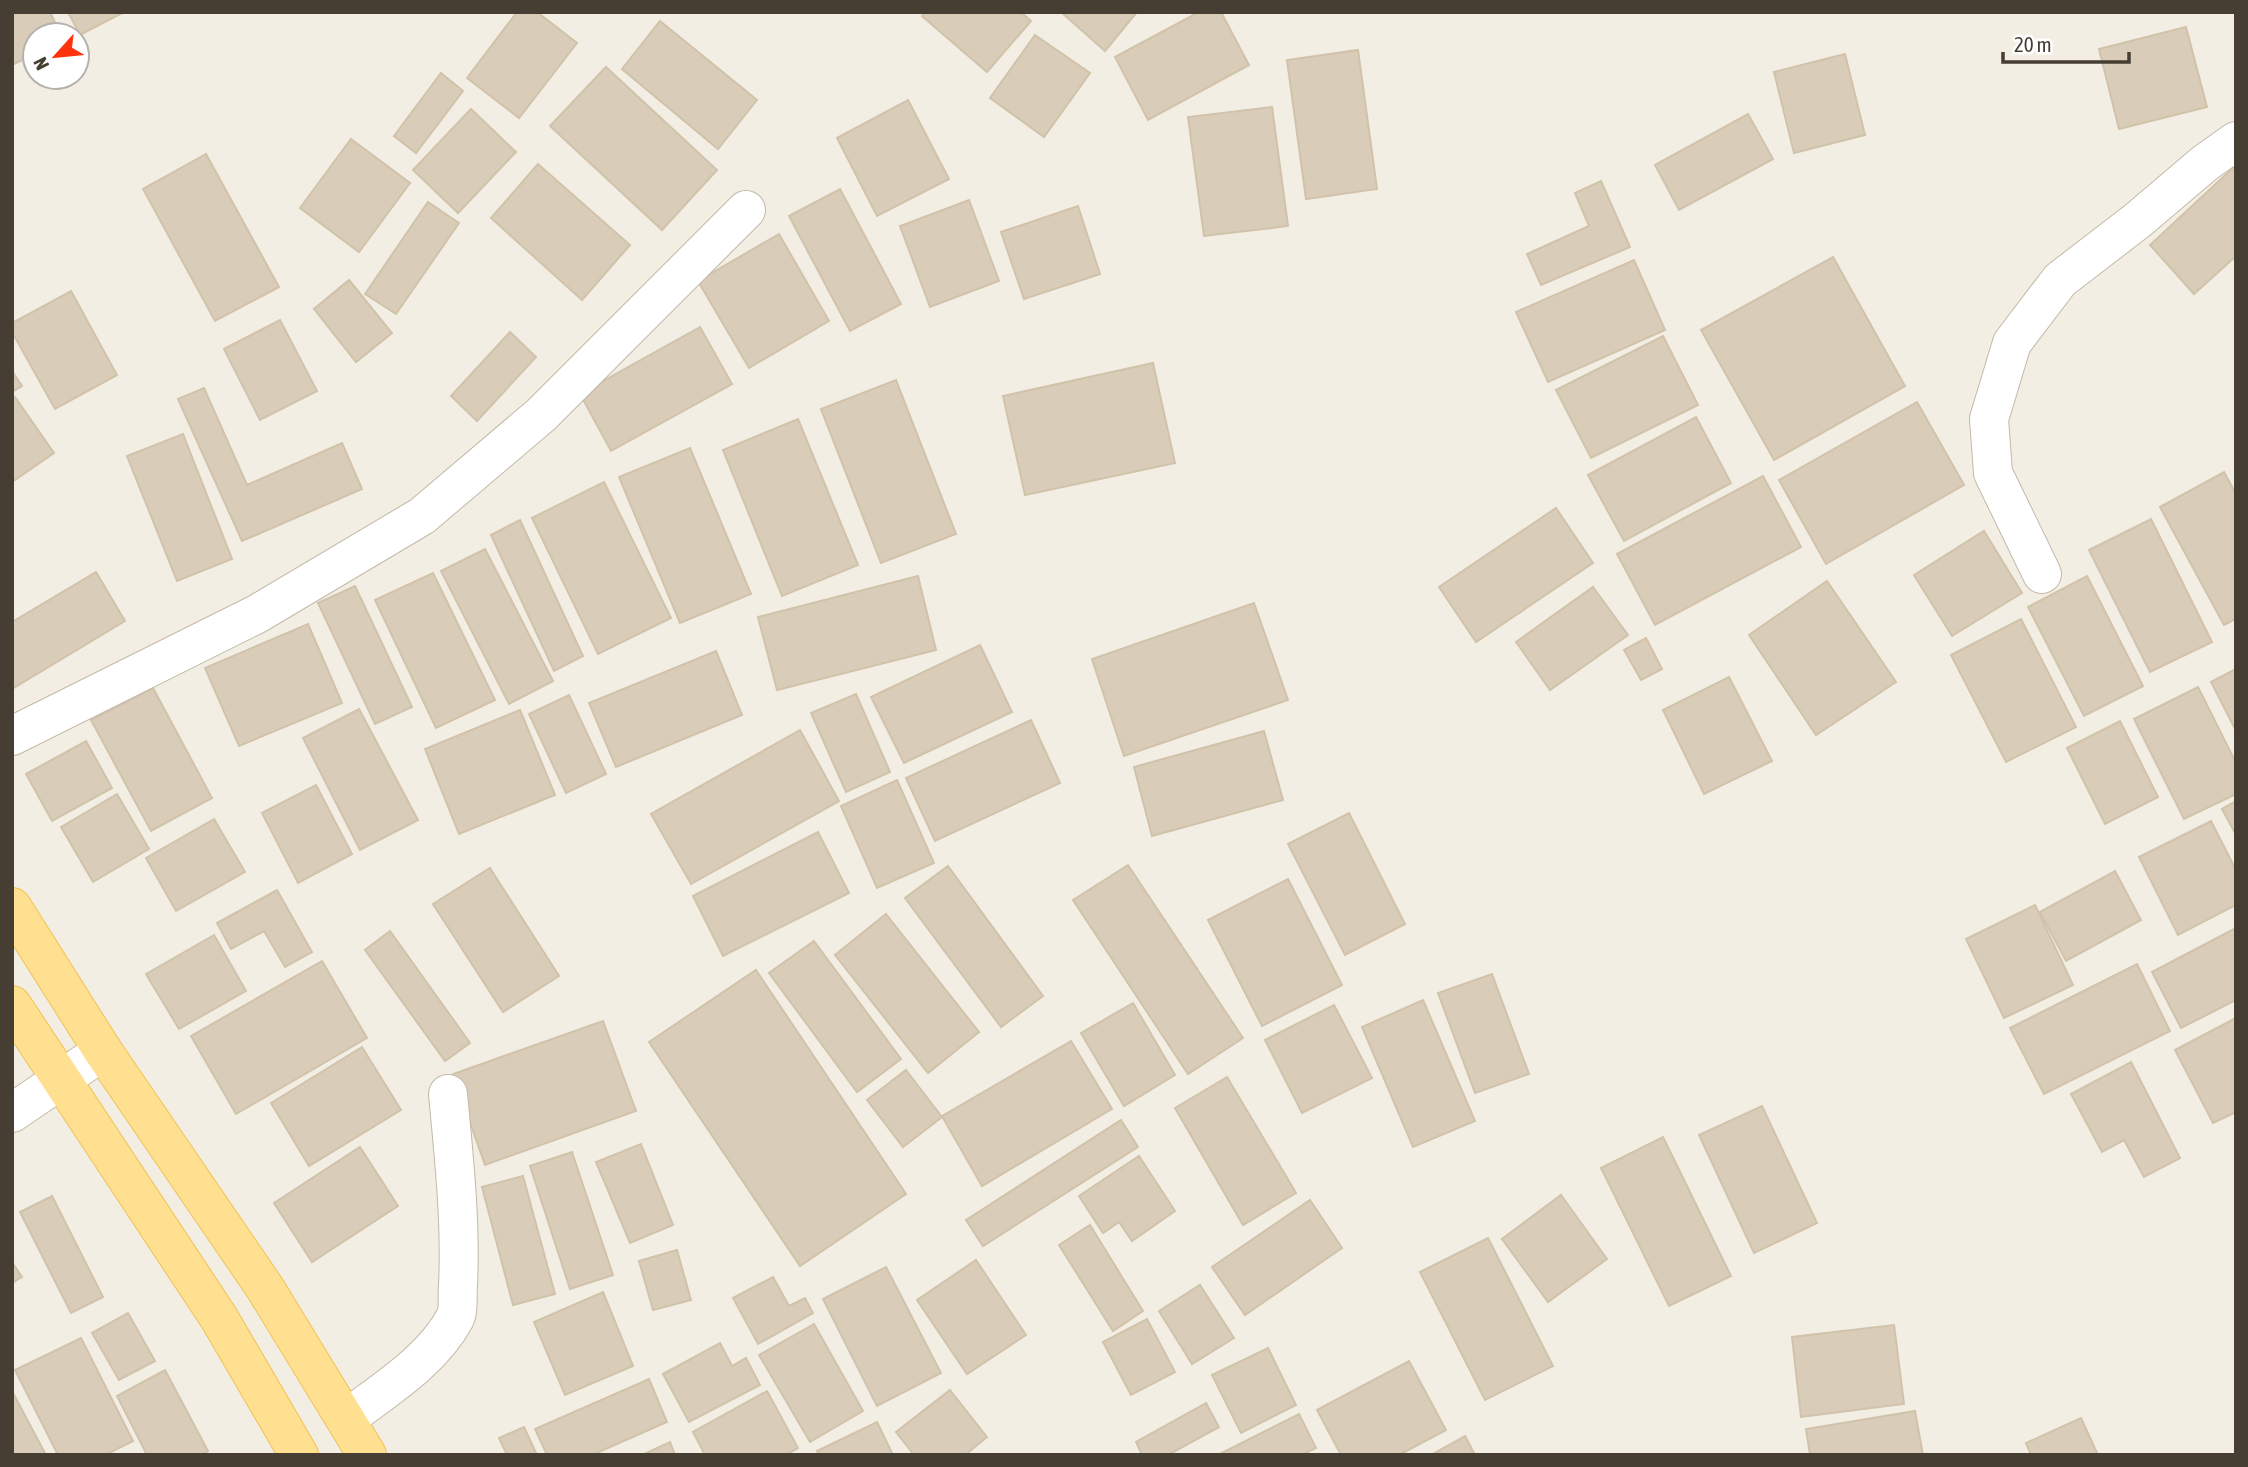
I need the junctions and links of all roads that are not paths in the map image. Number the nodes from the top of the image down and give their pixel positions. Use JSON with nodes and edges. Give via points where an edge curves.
{"nodes":[{"id":1,"x":2236,"y":141,"type":"edge"},
{"id":2,"x":746,"y":210,"type":"dead end"},
{"id":3,"x":2042,"y":573,"type":"dead end"},
{"id":4,"x":12,"y":736,"type":"edge"},
{"id":5,"x":12,"y":907,"type":"edge"},
{"id":6,"x":12,"y":1005,"type":"edge"},
{"id":7,"x":103,"y":1051,"type":"junction"},
{"id":8,"x":62,"y":1081,"type":"junction"},
{"id":9,"x":448,"y":1094,"type":"dead end"},
{"id":10,"x":12,"y":1113,"type":"edge"},
{"id":11,"x":346,"y":1419,"type":"junction"},
{"id":12,"x":299,"y":1455,"type":"edge"},
{"id":13,"x":367,"y":1455,"type":"edge"}],
"edges":[{"from":1,"to":3,"type":"street","via":[[2060,280],[2012,343],[1989,419],[1993,473]]},
{"from":2,"to":4,"type":"street","via":[[541,415],[422,516],[257,614]]},
{"from":5,"to":7,"type":"main road"},
{"from":6,"to":8,"type":"main road"},
{"from":7,"to":8,"type":"street"},
{"from":7,"to":11,"type":"main road","via":[[265,1288]]},
{"from":8,"to":10,"type":"street"},
{"from":8,"to":12,"type":"main road","via":[[219,1318]]},
{"from":9,"to":11,"type":"street","via":[[457,1185],[456,1315],[438,1344]]},
{"from":11,"to":13,"type":"main road"}]}
